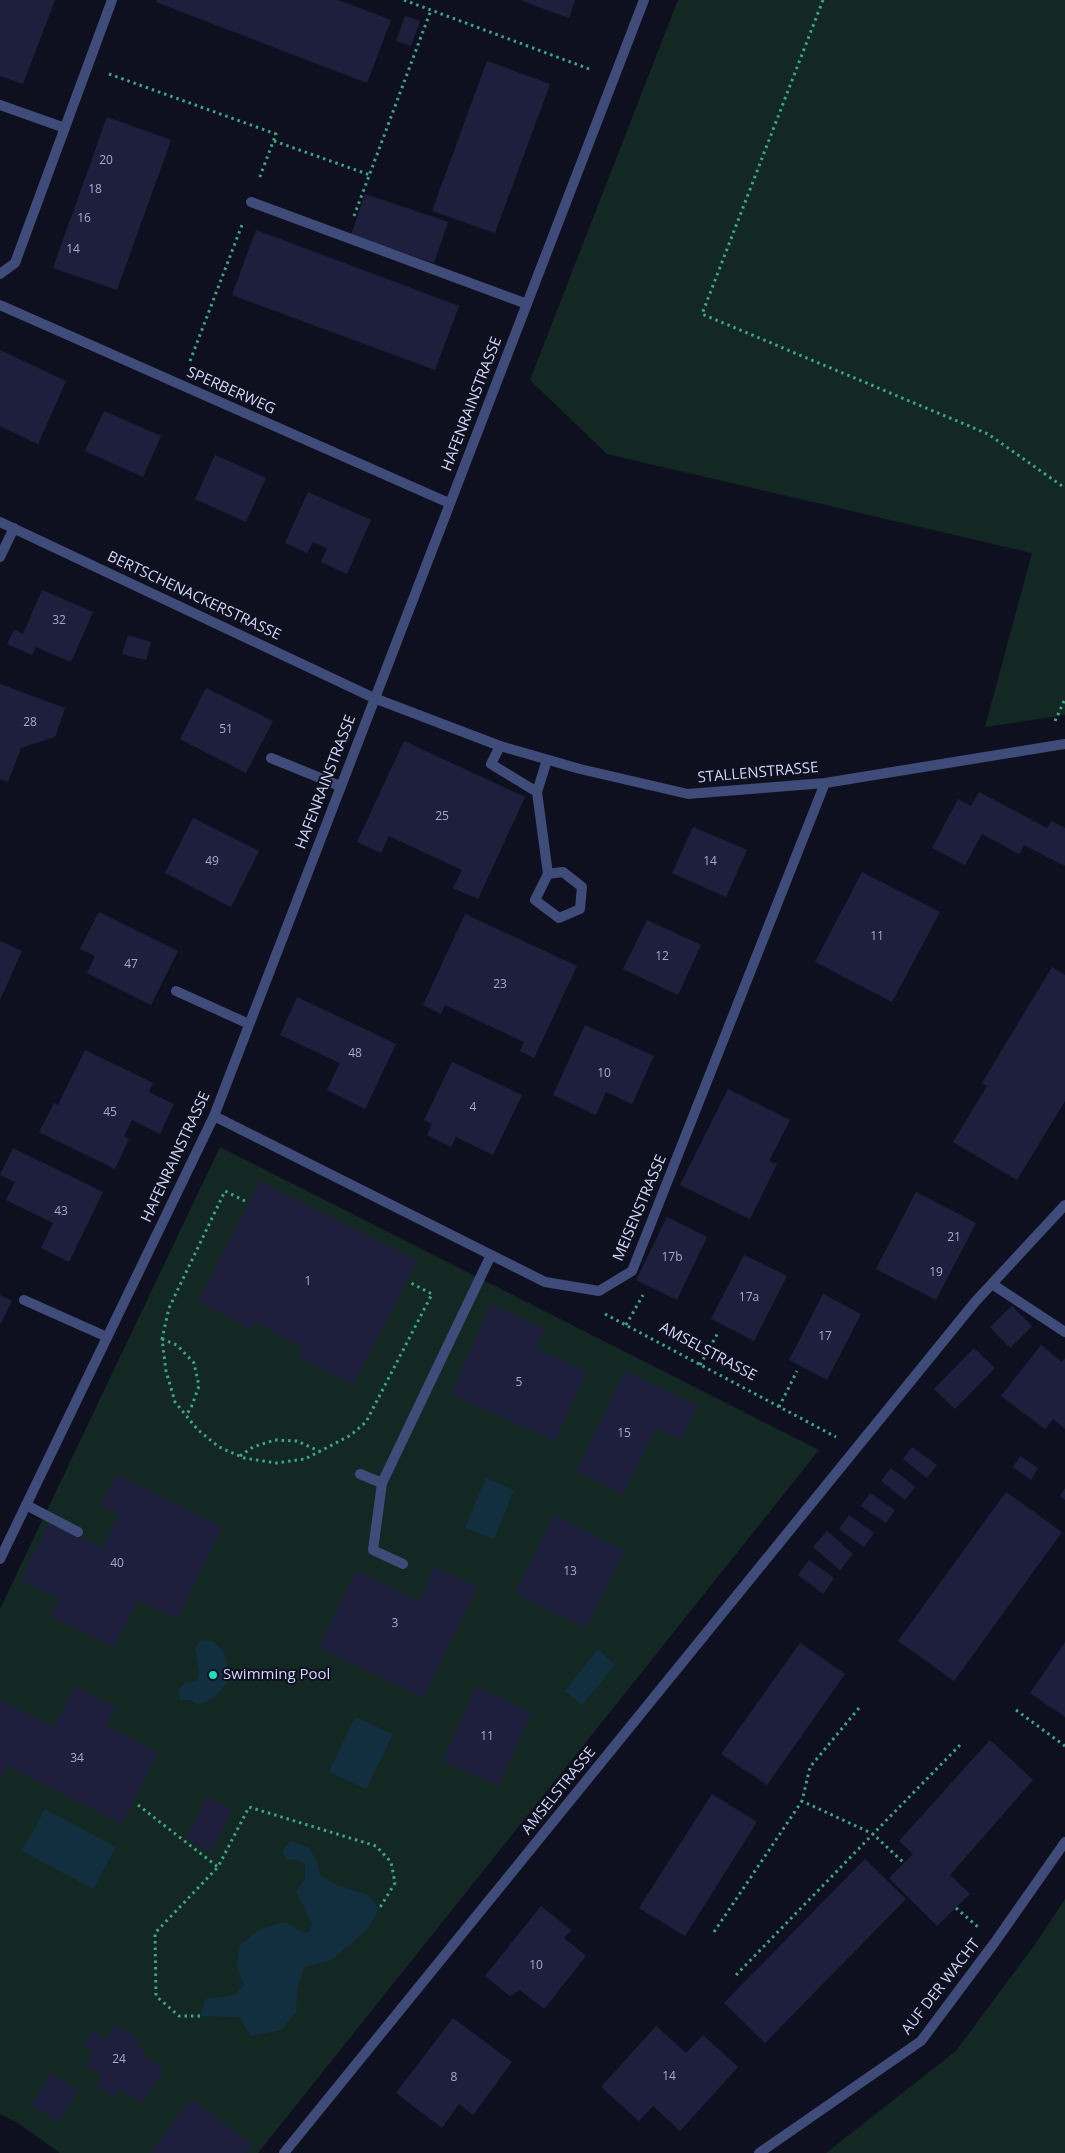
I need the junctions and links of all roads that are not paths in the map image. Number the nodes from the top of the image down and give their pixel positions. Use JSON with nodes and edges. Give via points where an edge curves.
{"nodes":[{"id":1,"x":112,"y":0,"type":"edge"},
{"id":2,"x":644,"y":0,"type":"edge"},
{"id":3,"x":0,"y":105,"type":"edge"},
{"id":4,"x":65,"y":128,"type":"junction"},
{"id":5,"x":250,"y":202,"type":"road end"},
{"id":6,"x":0,"y":274,"type":"edge"},
{"id":7,"x":526,"y":304,"type":"junction"},
{"id":8,"x":0,"y":306,"type":"edge"},
{"id":9,"x":450,"y":503,"type":"junction"},
{"id":10,"x":0,"y":522,"type":"edge"},
{"id":11,"x":14,"y":528,"type":"junction"},
{"id":12,"x":0,"y":557,"type":"edge"},
{"id":13,"x":374,"y":698,"type":"junction"},
{"id":14,"x":1065,"y":744,"type":"edge"},
{"id":15,"x":500,"y":746,"type":"junction"},
{"id":16,"x":271,"y":758,"type":"dead end"},
{"id":17,"x":547,"y":760,"type":"junction"},
{"id":18,"x":825,"y":783,"type":"junction"},
{"id":19,"x":340,"y":786,"type":"junction"},
{"id":20,"x":537,"y":792,"type":"junction"},
{"id":21,"x":548,"y":874,"type":"junction"},
{"id":22,"x":176,"y":991,"type":"dead end"},
{"id":23,"x":249,"y":1024,"type":"junction"},
{"id":24,"x":214,"y":1116,"type":"junction"},
{"id":25,"x":1065,"y":1205,"type":"edge"},
{"id":26,"x":491,"y":1255,"type":"junction"},
{"id":27,"x":992,"y":1284,"type":"junction"},
{"id":28,"x":24,"y":1300,"type":"dead end"},
{"id":29,"x":1065,"y":1332,"type":"edge"},
{"id":30,"x":107,"y":1338,"type":"junction"},
{"id":31,"x":360,"y":1474,"type":"dead end"},
{"id":32,"x":382,"y":1482,"type":"junction"},
{"id":33,"x":26,"y":1505,"type":"junction"},
{"id":34,"x":78,"y":1532,"type":"dead end"},
{"id":35,"x":0,"y":1559,"type":"edge"},
{"id":36,"x":403,"y":1564,"type":"dead end"},
{"id":37,"x":1065,"y":1842,"type":"edge"},
{"id":38,"x":284,"y":2153,"type":"edge"},
{"id":39,"x":759,"y":2153,"type":"edge"}],
"edges":[{"from":1,"to":4,"type":"street"},
{"from":2,"to":7,"type":"street","name":"HAFENRAINSTRASSE"},
{"from":3,"to":4,"type":"street"},
{"from":4,"to":6,"type":"street","via":[[15,263]]},
{"from":5,"to":7,"type":"street"},
{"from":7,"to":9,"type":"street","name":"HAFENRAINSTRASSE"},
{"from":8,"to":9,"type":"street","name":"SPERBERWEG"},
{"from":9,"to":13,"type":"street","name":"HAFENRAINSTRASSE"},
{"from":10,"to":11,"type":"street","name":"BERTSCHENACKERSTRASSE"},
{"from":11,"to":12,"type":"street"},
{"from":11,"to":13,"type":"street","name":"BERTSCHENACKERSTRASSE"},
{"from":13,"to":15,"type":"street","name":"STALLENSTRASSE"},
{"from":13,"to":19,"type":"street","name":"HAFENRAINSTRASSE"},
{"from":14,"to":18,"type":"street","name":"STALLENSTRASSE"},
{"from":15,"to":17,"type":"street","name":"STALLENSTRASSE"},
{"from":15,"to":20,"type":"street","via":[[491,764]]},
{"from":16,"to":19,"type":"street"},
{"from":17,"to":18,"type":"street","name":"STALLENSTRASSE","via":[[688,794]]},
{"from":17,"to":20,"type":"street"},
{"from":18,"to":26,"type":"street","name":"MEISENSTRASSE","via":[[632,1271],[599,1291],[545,1282]]},
{"from":19,"to":23,"type":"street","name":"HAFENRAINSTRASSE"},
{"from":20,"to":21,"type":"street"},
{"from":21,"to":21,"type":"street","via":[[535,900],[559,918],[580,909],[582,887],[563,872]]},
{"from":22,"to":23,"type":"street"},
{"from":23,"to":24,"type":"street","name":"HAFENRAINSTRASSE"},
{"from":24,"to":26,"type":"street","name":"MEISENSTRASSE"},
{"from":24,"to":30,"type":"street","name":"HAFENRAINSTRASSE"},
{"from":25,"to":27,"type":"street","name":"AMSELSTRASSE"},
{"from":26,"to":32,"type":"street"},
{"from":27,"to":29,"type":"street"},
{"from":27,"to":38,"type":"street","name":"AMSELSTRASSE"},
{"from":28,"to":30,"type":"street"},
{"from":30,"to":33,"type":"street","name":"HAFENRAINSTRASSE"},
{"from":31,"to":32,"type":"street"},
{"from":32,"to":36,"type":"street","via":[[373,1550]]},
{"from":33,"to":34,"type":"street"},
{"from":33,"to":35,"type":"street","name":"HAFENRAINSTRASSE"},
{"from":37,"to":39,"type":"street","name":"AUF DER WACHT","via":[[921,2041]]}]}
